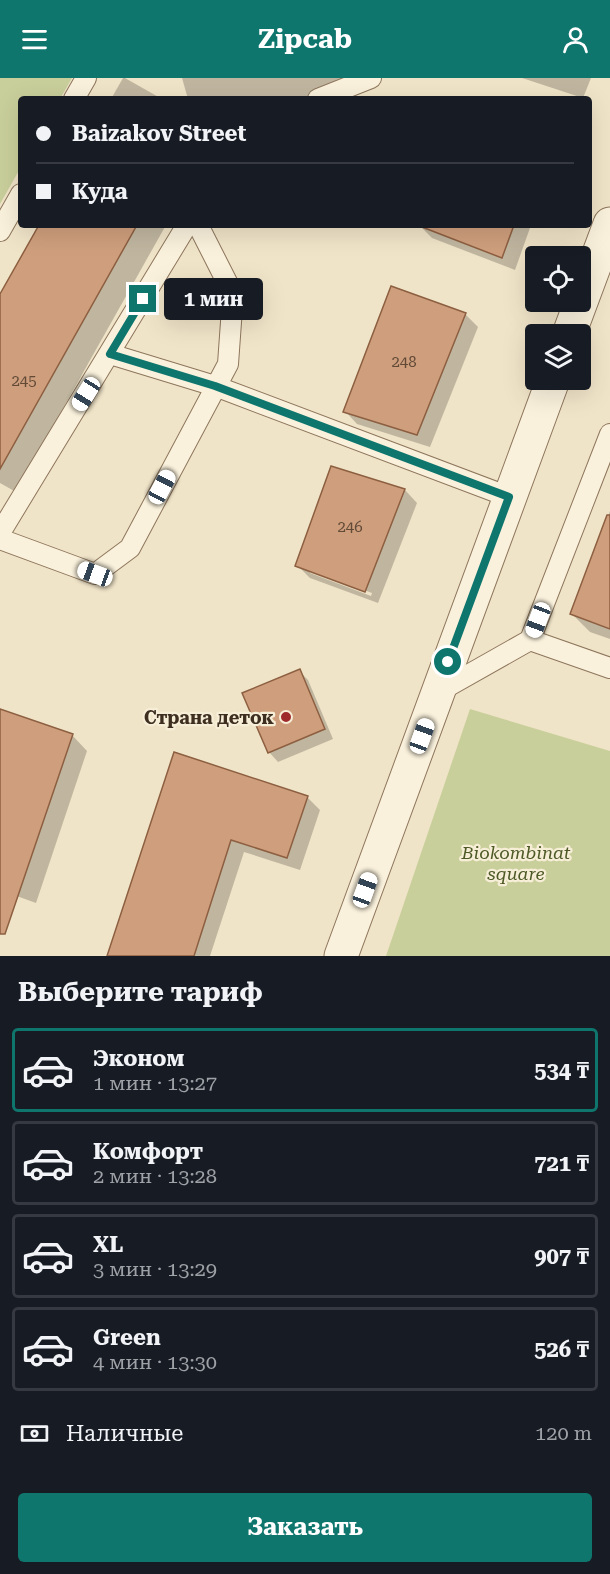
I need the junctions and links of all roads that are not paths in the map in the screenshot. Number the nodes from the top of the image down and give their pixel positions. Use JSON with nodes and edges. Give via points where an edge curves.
{"nodes":[{"id":1,"x":86,"y":78,"type":"edge"},
{"id":2,"x":371,"y":78,"type":"edge"},
{"id":3,"x":76,"y":96,"type":"edge"},
{"id":4,"x":326,"y":96,"type":"edge"},
{"id":5,"x":18,"y":199,"type":"edge"},
{"id":6,"x":610,"y":224,"type":"edge"},
{"id":7,"x":185,"y":228,"type":"edge"},
{"id":8,"x":200,"y":228,"type":"edge"},
{"id":9,"x":0,"y":231,"type":"edge"},
{"id":10,"x":573,"y":324,"type":"edge"},
{"id":11,"x":110,"y":354,"type":"junction"},
{"id":12,"x":215,"y":386,"type":"junction"},
{"id":13,"x":549,"y":390,"type":"edge"},
{"id":14,"x":610,"y":434,"type":"edge"},
{"id":15,"x":509,"y":497,"type":"junction"},
{"id":16,"x":0,"y":533,"type":"edge"},
{"id":17,"x":0,"y":539,"type":"edge"},
{"id":18,"x":530,"y":640,"type":"junction"},
{"id":19,"x":610,"y":668,"type":"edge"},
{"id":20,"x":438,"y":692,"type":"junction"},
{"id":21,"x":341,"y":956,"type":"edge"}],
"edges":[{"from":1,"to":3,"type":"lane"},
{"from":2,"to":4,"type":"lane"},
{"from":5,"to":9,"type":"lane"},
{"from":6,"to":10,"type":"street"},
{"from":7,"to":11,"type":"lane"},
{"from":8,"to":12,"type":"lane","via":[[233,294],[228,364]]},
{"from":11,"to":12,"type":"lane"},
{"from":11,"to":16,"type":"lane"},
{"from":12,"to":15,"type":"lane"},
{"from":12,"to":17,"type":"lane","via":[[130,548],[95,574]]},
{"from":13,"to":15,"type":"street"},
{"from":14,"to":18,"type":"lane"},
{"from":15,"to":20,"type":"street"},
{"from":18,"to":19,"type":"lane"},
{"from":18,"to":20,"type":"lane"},
{"from":20,"to":21,"type":"street"}]}
